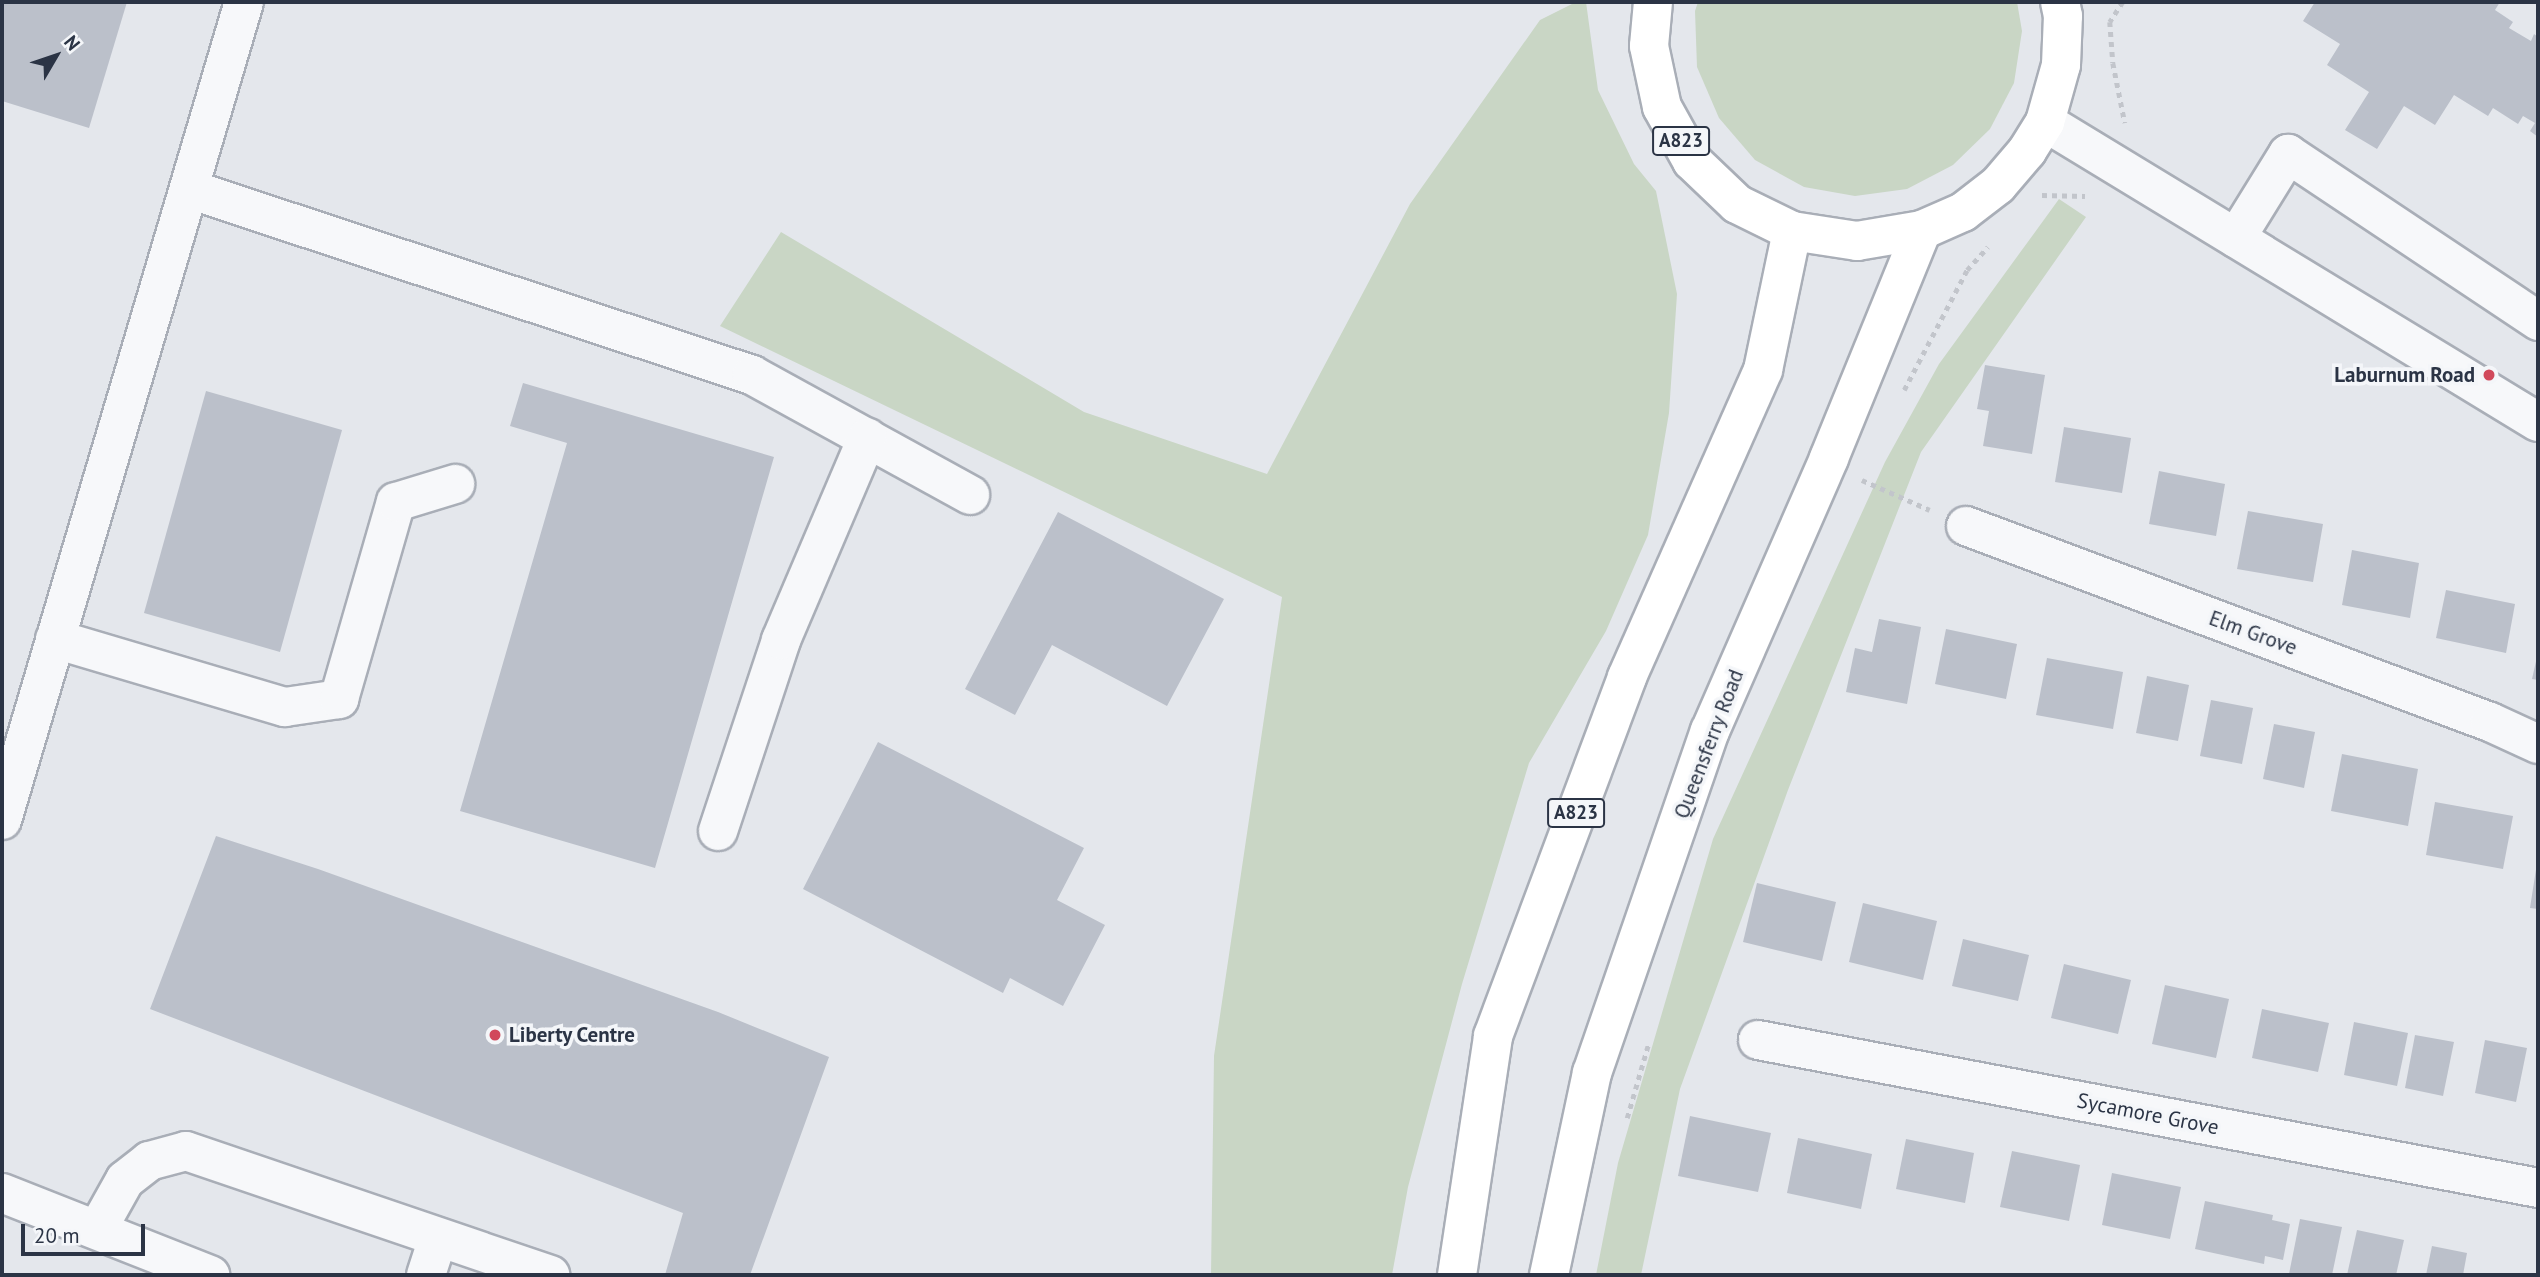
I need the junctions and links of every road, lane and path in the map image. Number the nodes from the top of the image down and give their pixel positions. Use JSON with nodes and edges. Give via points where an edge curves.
{"nodes":[{"id":1,"x":244,"y":2,"type":"edge"},
{"id":2,"x":1653,"y":2,"type":"edge"},
{"id":3,"x":2060,"y":2,"type":"edge"},
{"id":4,"x":2123,"y":2,"type":"edge"},
{"id":5,"x":2045,"y":122,"type":"junction"},
{"id":6,"x":2113,"y":165,"type":"junction"},
{"id":7,"x":189,"y":189,"type":"junction"},
{"id":8,"x":2031,"y":203,"type":"dead end"},
{"id":9,"x":1922,"y":230,"type":"junction"},
{"id":10,"x":1792,"y":231,"type":"junction"},
{"id":11,"x":2236,"y":237,"type":"junction"},
{"id":12,"x":1994,"y":240,"type":"dead end"},
{"id":13,"x":2538,"y":321,"type":"edge"},
{"id":14,"x":1903,"y":392,"type":"dead end"},
{"id":15,"x":2538,"y":422,"type":"edge"},
{"id":16,"x":867,"y":438,"type":"junction"},
{"id":17,"x":1858,"y":478,"type":"dead end"},
{"id":18,"x":455,"y":484,"type":"dead end"},
{"id":19,"x":970,"y":495,"type":"dead end"},
{"id":20,"x":1966,"y":526,"type":"joint"},
{"id":21,"x":55,"y":639,"type":"junction"},
{"id":22,"x":2538,"y":744,"type":"edge"},
{"id":23,"x":2,"y":820,"type":"edge"},
{"id":24,"x":718,"y":831,"type":"dead end"},
{"id":25,"x":1650,"y":1039,"type":"dead end"},
{"id":26,"x":1758,"y":1040,"type":"dead end"},
{"id":27,"x":1627,"y":1120,"type":"dead end"},
{"id":28,"x":2538,"y":1188,"type":"edge"},
{"id":29,"x":2,"y":1193,"type":"edge"},
{"id":30,"x":97,"y":1230,"type":"junction"},
{"id":31,"x":438,"y":1239,"type":"junction"},
{"id":32,"x":210,"y":1275,"type":"edge"},
{"id":33,"x":426,"y":1275,"type":"edge"},
{"id":34,"x":551,"y":1275,"type":"edge"},
{"id":35,"x":1457,"y":1275,"type":"edge"},
{"id":36,"x":1549,"y":1275,"type":"edge"}],
"edges":[{"from":1,"to":7,"type":"street"},
{"from":2,"to":10,"type":"main road","number":"A823","via":[[1649,46],[1662,107],[1692,161],[1737,204]]},
{"from":3,"to":5,"type":"main road","number":"A823","via":[[2061,65]]},
{"from":4,"to":6,"type":"path","via":[[2110,22],[2112,63],[2128,139]]},
{"from":5,"to":6,"type":"street"},
{"from":5,"to":9,"type":"main road","number":"A823","via":[[1998,185],[1963,212]]},
{"from":6,"to":8,"type":"path","via":[[2098,189],[2084,197],[2042,195]]},
{"from":6,"to":11,"type":"street"},
{"from":7,"to":16,"type":"street","via":[[752,375]]},
{"from":7,"to":21,"type":"street"},
{"from":9,"to":10,"type":"main road","number":"A823","via":[[1857,241]]},
{"from":9,"to":36,"type":"main road","name":"Queensferry Road","via":[[1710,731],[1592,1073]]},
{"from":10,"to":35,"type":"main road","number":"A823","via":[[1763,370],[1627,677],[1493,1036]]},
{"from":11,"to":13,"type":"street","via":[[2288,154]]},
{"from":11,"to":15,"type":"street"},
{"from":12,"to":14,"type":"path","via":[[1967,270]]},
{"from":16,"to":19,"type":"street"},
{"from":16,"to":24,"type":"street","via":[[781,640]]},
{"from":17,"to":20,"type":"path"},
{"from":18,"to":21,"type":"street","via":[[396,502],[339,699],[285,707]]},
{"from":20,"to":22,"type":"street","name":"Elm Grove"},
{"from":21,"to":23,"type":"street"},
{"from":25,"to":27,"type":"path"},
{"from":26,"to":28,"type":"street","name":"Sycamore Grove"},
{"from":29,"to":30,"type":"street"},
{"from":30,"to":31,"type":"street","via":[[125,1180],[149,1161],[186,1151]]},
{"from":30,"to":32,"type":"street"},
{"from":31,"to":33,"type":"street"},
{"from":31,"to":34,"type":"street"}]}
